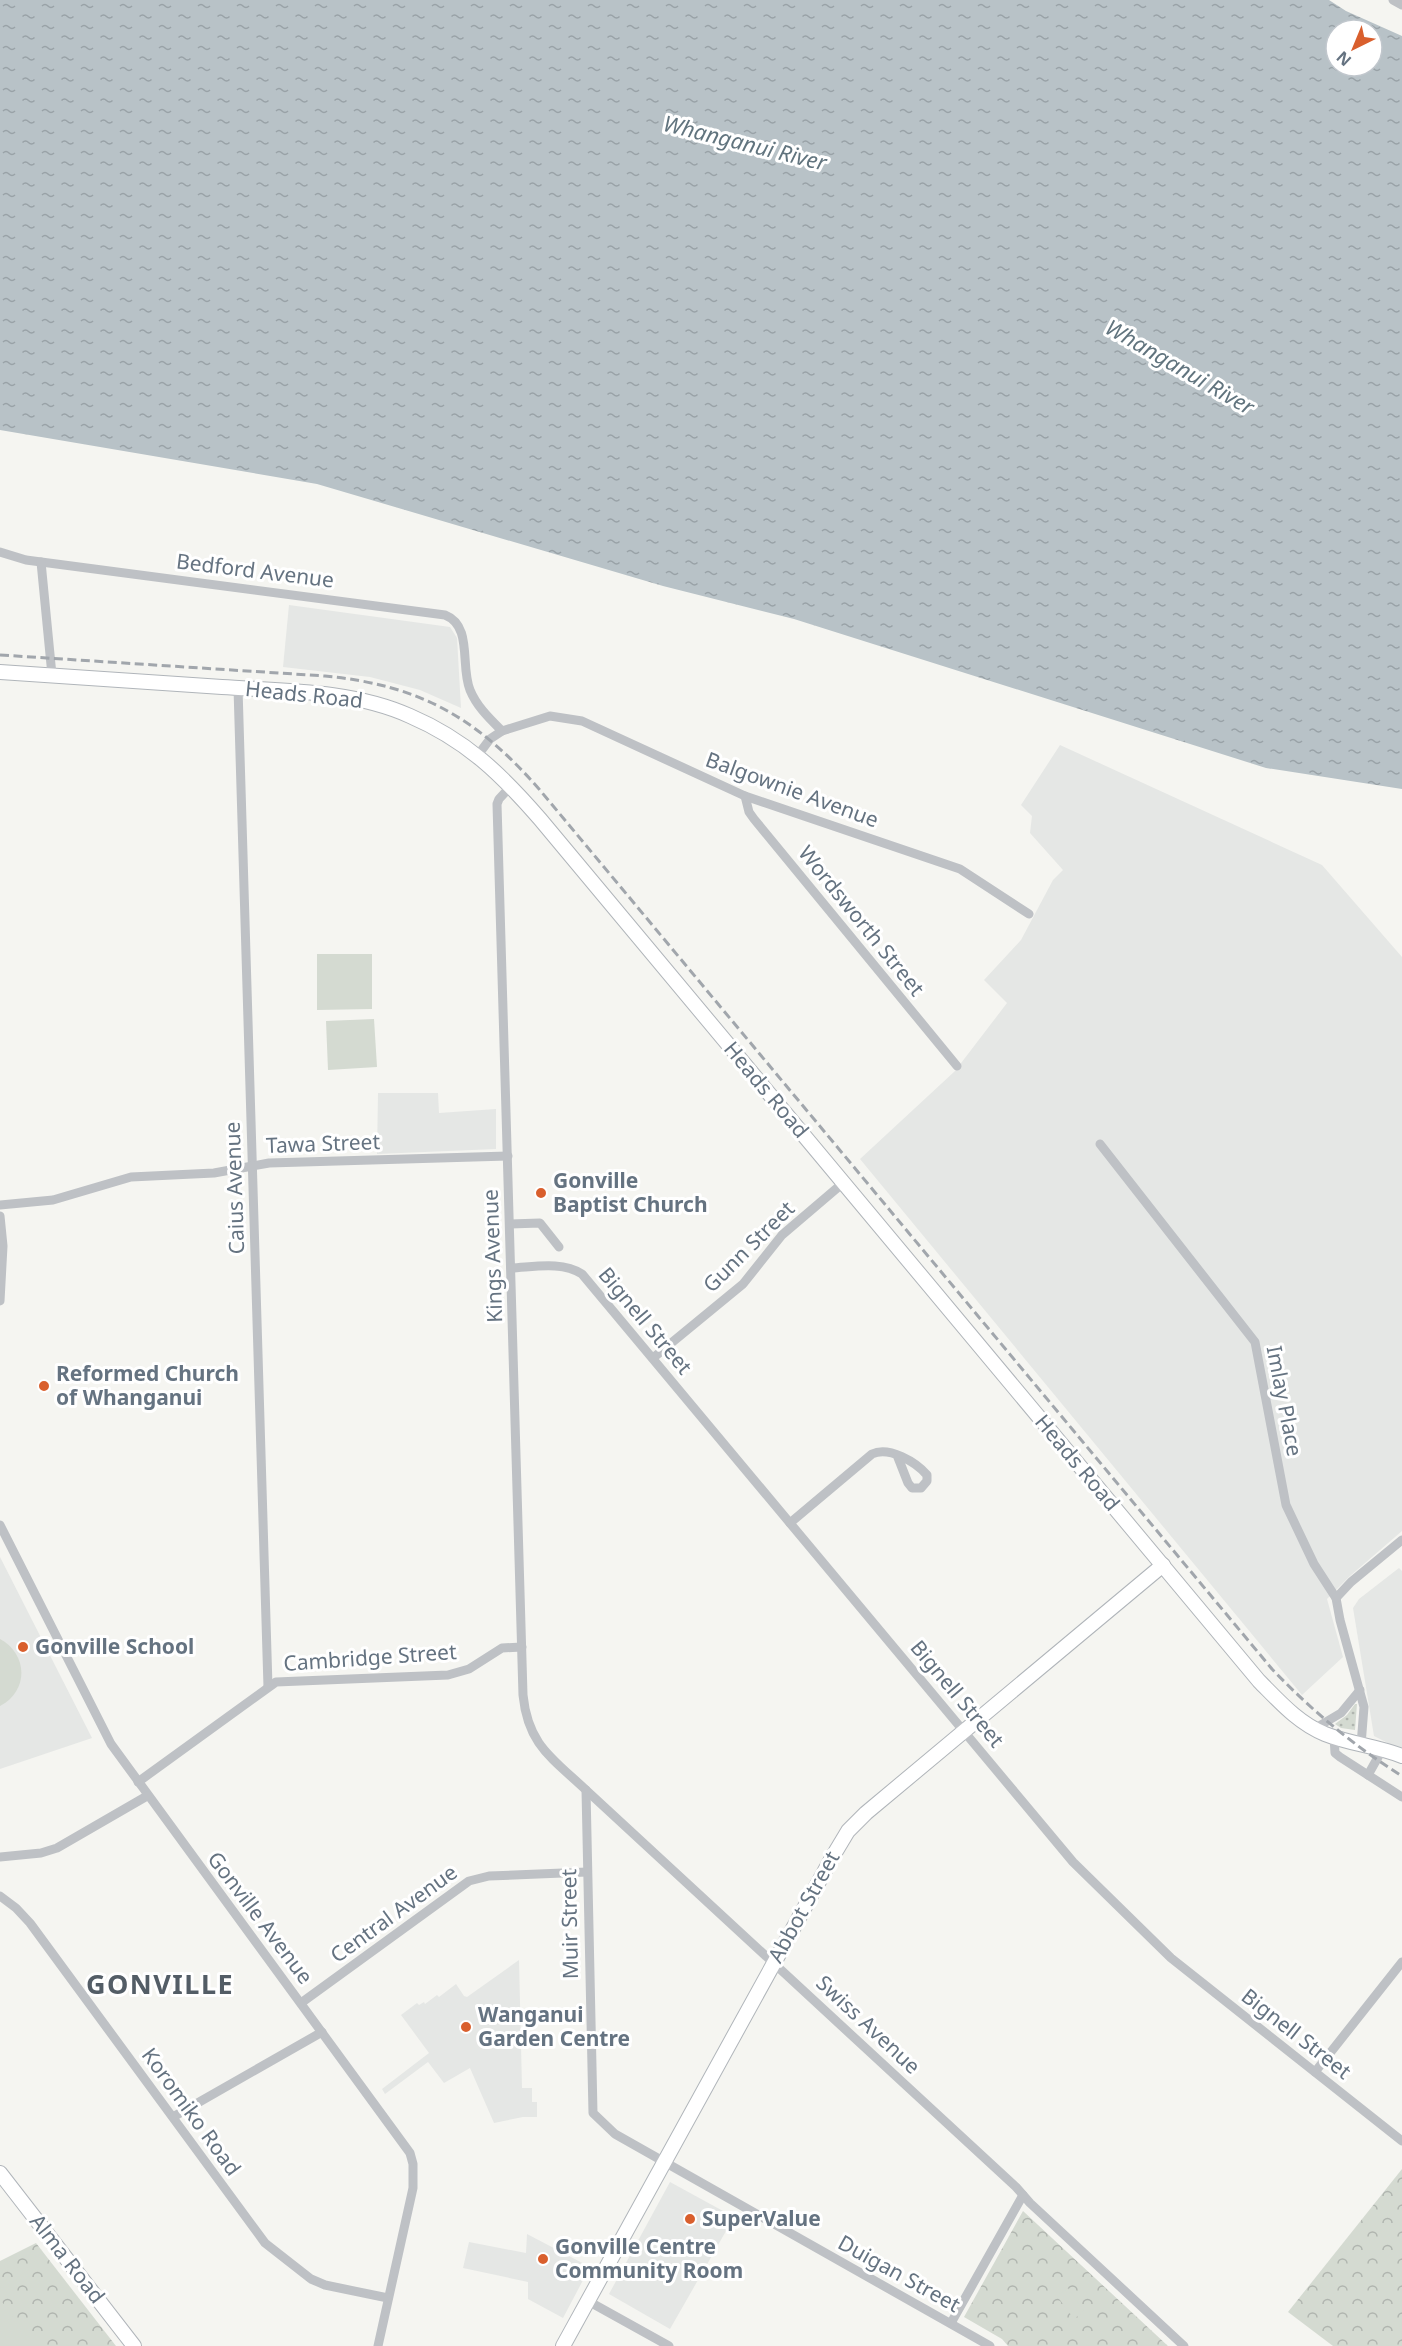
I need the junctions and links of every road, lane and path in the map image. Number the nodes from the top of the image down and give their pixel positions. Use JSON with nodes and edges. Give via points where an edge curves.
{"nodes":[{"id":1,"x":1393,"y":0,"type":"edge"},
{"id":2,"x":1402,"y":4,"type":"edge"},
{"id":3,"x":0,"y":552,"type":"edge"},
{"id":4,"x":41,"y":562,"type":"junction"},
{"id":5,"x":0,"y":672,"type":"edge"},
{"id":6,"x":52,"y":675,"type":"junction"},
{"id":7,"x":238,"y":688,"type":"junction"},
{"id":8,"x":502,"y":731,"type":"junction"},
{"id":9,"x":478,"y":755,"type":"junction"},
{"id":10,"x":512,"y":786,"type":"junction"},
{"id":11,"x":745,"y":796,"type":"junction"},
{"id":12,"x":1029,"y":914,"type":"dead end"},
{"id":13,"x":957,"y":1066,"type":"dead end"},
{"id":14,"x":1100,"y":1144,"type":"dead end"},
{"id":15,"x":508,"y":1156,"type":"junction"},
{"id":16,"x":253,"y":1165,"type":"junction"},
{"id":17,"x":843,"y":1183,"type":"junction"},
{"id":18,"x":0,"y":1205,"type":"edge"},
{"id":19,"x":0,"y":1216,"type":"edge"},
{"id":20,"x":510,"y":1224,"type":"junction"},
{"id":21,"x":560,"y":1247,"type":"dead end"},
{"id":22,"x":511,"y":1268,"type":"junction"},
{"id":23,"x":0,"y":1301,"type":"edge"},
{"id":24,"x":653,"y":1358,"type":"junction"},
{"id":25,"x":897,"y":1455,"type":"dead end"},
{"id":26,"x":790,"y":1523,"type":"junction"},
{"id":27,"x":0,"y":1525,"type":"edge"},
{"id":28,"x":1402,"y":1540,"type":"edge"},
{"id":29,"x":1163,"y":1565,"type":"junction"},
{"id":30,"x":1336,"y":1598,"type":"junction"},
{"id":31,"x":522,"y":1647,"type":"junction"},
{"id":32,"x":268,"y":1687,"type":"junction"},
{"id":33,"x":1360,"y":1690,"type":"junction"},
{"id":34,"x":530,"y":1729,"type":"joint"},
{"id":35,"x":1314,"y":1729,"type":"junction"},
{"id":36,"x":964,"y":1731,"type":"junction"},
{"id":37,"x":1334,"y":1737,"type":"junction"},
{"id":38,"x":1361,"y":1744,"type":"junction"},
{"id":39,"x":1382,"y":1749,"type":"junction"},
{"id":40,"x":1402,"y":1756,"type":"edge"},
{"id":41,"x":1368,"y":1775,"type":"junction"},
{"id":42,"x":138,"y":1782,"type":"junction"},
{"id":43,"x":586,"y":1790,"type":"junction"},
{"id":44,"x":147,"y":1796,"type":"junction"},
{"id":45,"x":1402,"y":1797,"type":"edge"},
{"id":46,"x":0,"y":1857,"type":"edge"},
{"id":47,"x":586,"y":1872,"type":"junction"},
{"id":48,"x":0,"y":1896,"type":"edge"},
{"id":49,"x":1402,"y":1962,"type":"edge"},
{"id":50,"x":774,"y":1963,"type":"junction"},
{"id":51,"x":301,"y":2003,"type":"junction"},
{"id":52,"x":322,"y":2032,"type":"junction"},
{"id":53,"x":1315,"y":2072,"type":"junction"},
{"id":54,"x":173,"y":2117,"type":"junction"},
{"id":55,"x":1402,"y":2141,"type":"edge"},
{"id":56,"x":664,"y":2162,"type":"junction"},
{"id":57,"x":0,"y":2173,"type":"edge"},
{"id":58,"x":1023,"y":2195,"type":"junction"},
{"id":59,"x":388,"y":2298,"type":"junction"},
{"id":60,"x":588,"y":2301,"type":"junction"},
{"id":61,"x":951,"y":2323,"type":"junction"},
{"id":62,"x":134,"y":2346,"type":"edge"},
{"id":63,"x":378,"y":2346,"type":"edge"},
{"id":64,"x":563,"y":2346,"type":"edge"},
{"id":65,"x":669,"y":2346,"type":"edge"},
{"id":66,"x":990,"y":2346,"type":"edge"},
{"id":67,"x":1184,"y":2346,"type":"edge"}],
"edges":[{"from":1,"to":2,"type":"street"},
{"from":3,"to":4,"type":"street","name":"Bedford Avenue"},
{"from":4,"to":6,"type":"street"},
{"from":4,"to":8,"type":"street","name":"Bedford Avenue","via":[[451,617],[462,632],[471,693]]},
{"from":5,"to":6,"type":"main road","name":"Heads Road"},
{"from":6,"to":7,"type":"main road","name":"Heads Road"},
{"from":7,"to":9,"type":"main road","name":"Heads Road","via":[[333,695],[385,707],[427,723]]},
{"from":7,"to":16,"type":"street","name":"Caius Avenue"},
{"from":8,"to":9,"type":"street","name":"Balgownie Avenue"},
{"from":8,"to":11,"type":"street","name":"Balgownie Avenue","via":[[550,716],[582,721]]},
{"from":9,"to":10,"type":"main road","name":"Heads Road"},
{"from":10,"to":15,"type":"street","name":"Kings Avenue","via":[[497,804]]},
{"from":10,"to":17,"type":"main road","name":"Heads Road"},
{"from":11,"to":12,"type":"street","name":"Balgownie Avenue","via":[[960,869]]},
{"from":11,"to":13,"type":"street","name":"Wordsworth Street","via":[[749,812]]},
{"from":14,"to":30,"type":"street","name":"Imlay Place","via":[[1255,1341],[1286,1505],[1314,1564]]},
{"from":15,"to":16,"type":"street","name":"Tawa Street"},
{"from":15,"to":20,"type":"street","name":"Kings Avenue"},
{"from":16,"to":18,"type":"street","name":"Tawa Street","via":[[214,1173],[131,1177],[53,1200]]},
{"from":16,"to":32,"type":"street","name":"Caius Avenue"},
{"from":17,"to":24,"type":"street","name":"Gunn Street","via":[[782,1235],[743,1284]]},
{"from":17,"to":29,"type":"main road","name":"Heads Road"},
{"from":19,"to":23,"type":"street"},
{"from":20,"to":21,"type":"street","via":[[540,1223]]},
{"from":20,"to":22,"type":"street","name":"Kings Avenue"},
{"from":22,"to":24,"type":"street","name":"Bignell Street","via":[[561,1266],[582,1274]]},
{"from":22,"to":31,"type":"street","name":"Kings Avenue"},
{"from":24,"to":26,"type":"street","name":"Bignell Street"},
{"from":25,"to":26,"type":"street","via":[[880,1450],[872,1454]]},
{"from":26,"to":36,"type":"street","name":"Bignell Street"},
{"from":27,"to":42,"type":"street","name":"Gonville Avenue","via":[[107,1735]]},
{"from":28,"to":30,"type":"street"},
{"from":29,"to":35,"type":"main road","name":"Heads Road","via":[[1265,1687]]},
{"from":29,"to":36,"type":"main road","name":"Abbot Street"},
{"from":30,"to":33,"type":"street"},
{"from":31,"to":32,"type":"street","name":"Cambridge Street","via":[[502,1648],[469,1669],[448,1675],[289,1681]]},
{"from":31,"to":34,"type":"street","name":"Kings Avenue","via":[[525,1712]]},
{"from":32,"to":42,"type":"street","name":"Cambridge Street"},
{"from":33,"to":35,"type":"street","via":[[1341,1713]]},
{"from":33,"to":38,"type":"street","via":[[1364,1707]]},
{"from":34,"to":43,"type":"street","name":"Swiss Avenue","via":[[540,1747]]},
{"from":35,"to":37,"type":"main road","name":"Heads Road"},
{"from":36,"to":50,"type":"main road","name":"Abbot Street","via":[[848,1831]]},
{"from":36,"to":53,"type":"street","name":"Bignell Street","via":[[1072,1862],[1163,1950]]},
{"from":37,"to":38,"type":"main road","name":"Heads Road"},
{"from":37,"to":41,"type":"street","via":[[1335,1753]]},
{"from":38,"to":39,"type":"main road","name":"Heads Road"},
{"from":39,"to":40,"type":"main road","name":"Heads Road"},
{"from":39,"to":41,"type":"street"},
{"from":41,"to":45,"type":"street"},
{"from":42,"to":44,"type":"street","name":"Gonville Avenue"},
{"from":43,"to":47,"type":"street","name":"Muir Street"},
{"from":43,"to":50,"type":"street","name":"Swiss Avenue"},
{"from":44,"to":46,"type":"street","via":[[57,1848]]},
{"from":44,"to":51,"type":"street","name":"Gonville Avenue"},
{"from":47,"to":51,"type":"street","name":"Central Avenue","via":[[489,1876],[469,1881]]},
{"from":47,"to":56,"type":"street","name":"Muir Street","via":[[593,2113],[615,2134]]},
{"from":48,"to":54,"type":"street","name":"Koromiko Road","via":[[30,1923]]},
{"from":49,"to":53,"type":"street"},
{"from":50,"to":56,"type":"main road","name":"Abbot Street"},
{"from":50,"to":58,"type":"street","name":"Swiss Avenue"},
{"from":51,"to":52,"type":"street","name":"Gonville Avenue"},
{"from":52,"to":54,"type":"street"},
{"from":52,"to":59,"type":"street","name":"Gonville Avenue","via":[[402,2140],[413,2164],[413,2188]]},
{"from":53,"to":55,"type":"street","name":"Bignell Street"},
{"from":54,"to":59,"type":"street","name":"Koromiko Road","via":[[265,2243],[311,2279]]},
{"from":56,"to":60,"type":"main road","name":"Abbot Street"},
{"from":56,"to":61,"type":"street","name":"Duigan Street"},
{"from":57,"to":62,"type":"main road","name":"Alma Road"},
{"from":58,"to":61,"type":"street"},
{"from":58,"to":67,"type":"street","name":"Swiss Avenue"},
{"from":59,"to":63,"type":"street","name":"Gonville Avenue"},
{"from":60,"to":64,"type":"main road","name":"Abbot Street"},
{"from":60,"to":65,"type":"street"},
{"from":61,"to":66,"type":"street","name":"Duigan Street"}]}
